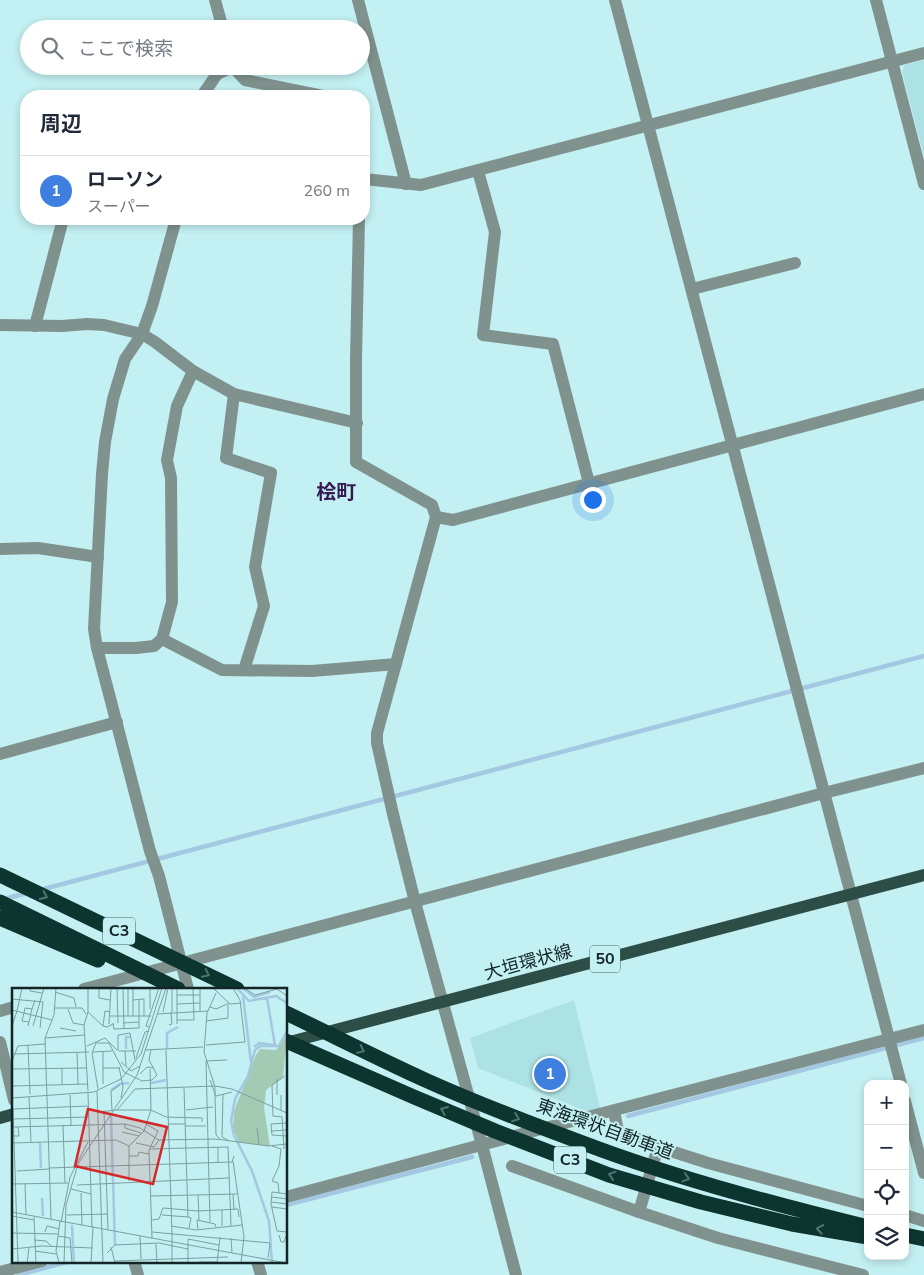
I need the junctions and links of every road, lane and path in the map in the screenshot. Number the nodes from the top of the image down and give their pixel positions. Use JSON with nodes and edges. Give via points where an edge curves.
{"nodes":[{"id":1,"x":216,"y":0,"type":"edge"},
{"id":2,"x":358,"y":0,"type":"edge"},
{"id":3,"x":615,"y":0,"type":"edge"},
{"id":4,"x":876,"y":0,"type":"edge"},
{"id":5,"x":221,"y":20,"type":"edge"},
{"id":6,"x":363,"y":20,"type":"edge"},
{"id":7,"x":370,"y":46,"type":"edge"},
{"id":8,"x":924,"y":52,"type":"edge"},
{"id":9,"x":892,"y":61,"type":"junction"},
{"id":10,"x":216,"y":75,"type":"edge"},
{"id":11,"x":240,"y":75,"type":"edge"},
{"id":12,"x":206,"y":90,"type":"edge"},
{"id":13,"x":294,"y":90,"type":"edge"},
{"id":14,"x":648,"y":126,"type":"junction"},
{"id":15,"x":478,"y":171,"type":"junction"},
{"id":16,"x":370,"y":180,"type":"edge"},
{"id":17,"x":406,"y":184,"type":"junction"},
{"id":18,"x":924,"y":184,"type":"edge"},
{"id":19,"x":61,"y":225,"type":"edge"},
{"id":20,"x":174,"y":225,"type":"edge"},
{"id":21,"x":359,"y":225,"type":"edge"},
{"id":22,"x":795,"y":263,"type":"dead end"},
{"id":23,"x":692,"y":289,"type":"junction"},
{"id":24,"x":0,"y":325,"type":"edge"},
{"id":25,"x":34,"y":326,"type":"junction"},
{"id":26,"x":142,"y":334,"type":"junction"},
{"id":27,"x":193,"y":371,"type":"junction"},
{"id":28,"x":234,"y":394,"type":"junction"},
{"id":29,"x":924,"y":394,"type":"edge"},
{"id":30,"x":357,"y":423,"type":"junction"},
{"id":31,"x":733,"y":445,"type":"junction"},
{"id":32,"x":589,"y":482,"type":"junction"},
{"id":33,"x":436,"y":517,"type":"junction"},
{"id":34,"x":0,"y":549,"type":"edge"},
{"id":35,"x":98,"y":557,"type":"junction"},
{"id":36,"x":162,"y":639,"type":"junction"},
{"id":37,"x":97,"y":648,"type":"junction"},
{"id":38,"x":396,"y":664,"type":"junction"},
{"id":39,"x":244,"y":670,"type":"junction"},
{"id":40,"x":117,"y":722,"type":"junction"},
{"id":41,"x":0,"y":754,"type":"edge"},
{"id":42,"x":924,"y":768,"type":"edge"},
{"id":43,"x":824,"y":793,"type":"junction"},
{"id":44,"x":0,"y":875,"type":"edge"},
{"id":45,"x":924,"y":875,"type":"edge"},
{"id":46,"x":851,"y":894,"type":"junction"},
{"id":47,"x":0,"y":902,"type":"edge"},
{"id":48,"x":415,"y":902,"type":"junction"},
{"id":49,"x":0,"y":918,"type":"edge"},
{"id":50,"x":181,"y":963,"type":"junction"},
{"id":51,"x":88,"y":988,"type":"edge"},
{"id":52,"x":164,"y":988,"type":"edge"},
{"id":53,"x":176,"y":988,"type":"edge"},
{"id":54,"x":188,"y":988,"type":"edge"},
{"id":55,"x":235,"y":988,"type":"edge"},
{"id":56,"x":443,"y":1002,"type":"junction"},
{"id":57,"x":288,"y":1014,"type":"edge"},
{"id":58,"x":924,"y":1030,"type":"edge"},
{"id":59,"x":889,"y":1040,"type":"junction"},
{"id":60,"x":288,"y":1041,"type":"edge"},
{"id":61,"x":0,"y":1042,"type":"edge"},
{"id":62,"x":288,"y":1043,"type":"edge"},
{"id":63,"x":900,"y":1080,"type":"edge"},
{"id":64,"x":12,"y":1092,"type":"edge"},
{"id":65,"x":614,"y":1111,"type":"junction"},
{"id":66,"x":909,"y":1116,"type":"edge"},
{"id":67,"x":482,"y":1145,"type":"junction"},
{"id":68,"x":658,"y":1147,"type":"junction"},
{"id":69,"x":512,"y":1166,"type":"dead end"},
{"id":70,"x":924,"y":1173,"type":"edge"},
{"id":71,"x":288,"y":1196,"type":"edge"},
{"id":72,"x":864,"y":1205,"type":"edge"},
{"id":73,"x":639,"y":1212,"type":"junction"},
{"id":74,"x":909,"y":1217,"type":"edge"},
{"id":75,"x":924,"y":1221,"type":"edge"},
{"id":76,"x":864,"y":1226,"type":"edge"},
{"id":77,"x":909,"y":1236,"type":"edge"},
{"id":78,"x":864,"y":1237,"type":"edge"},
{"id":79,"x":924,"y":1240,"type":"edge"},
{"id":80,"x":909,"y":1244,"type":"edge"},
{"id":81,"x":924,"y":1246,"type":"edge"},
{"id":82,"x":38,"y":1262,"type":"edge"},
{"id":83,"x":134,"y":1262,"type":"edge"},
{"id":84,"x":257,"y":1262,"type":"edge"},
{"id":85,"x":0,"y":1272,"type":"edge"},
{"id":86,"x":138,"y":1275,"type":"edge"},
{"id":87,"x":260,"y":1275,"type":"edge"},
{"id":88,"x":516,"y":1275,"type":"edge"},
{"id":89,"x":864,"y":1275,"type":"edge"}],
"edges":[{"from":1,"to":5,"type":"street"},
{"from":2,"to":6,"type":"street"},
{"from":3,"to":14,"type":"street"},
{"from":4,"to":9,"type":"street"},
{"from":7,"to":17,"type":"street"},
{"from":8,"to":9,"type":"street"},
{"from":9,"to":14,"type":"street"},
{"from":9,"to":18,"type":"street"},
{"from":10,"to":12,"type":"street"},
{"from":11,"to":13,"type":"street","via":[[245,80]]},
{"from":14,"to":15,"type":"street"},
{"from":14,"to":23,"type":"street"},
{"from":15,"to":17,"type":"street","via":[[421,186]]},
{"from":15,"to":32,"type":"street","via":[[495,232],[483,335],[553,344]]},
{"from":16,"to":17,"type":"street"},
{"from":19,"to":25,"type":"street"},
{"from":20,"to":26,"type":"street"},
{"from":21,"to":30,"type":"street"},
{"from":22,"to":23,"type":"street"},
{"from":23,"to":31,"type":"street"},
{"from":24,"to":25,"type":"street"},
{"from":25,"to":26,"type":"street","via":[[104,325]]},
{"from":26,"to":27,"type":"street"},
{"from":26,"to":35,"type":"street","via":[[125,359],[113,399],[105,442]]},
{"from":27,"to":28,"type":"street"},
{"from":27,"to":36,"type":"street","via":[[177,406],[167,460],[172,602]]},
{"from":28,"to":30,"type":"street"},
{"from":28,"to":39,"type":"street","via":[[226,458],[271,473],[254,567],[264,606]]},
{"from":29,"to":31,"type":"street"},
{"from":30,"to":33,"type":"street","via":[[356,462],[432,505]]},
{"from":31,"to":32,"type":"street"},
{"from":31,"to":43,"type":"street"},
{"from":32,"to":33,"type":"street","via":[[452,520]]},
{"from":33,"to":38,"type":"street"},
{"from":34,"to":35,"type":"street","via":[[38,548]]},
{"from":35,"to":37,"type":"street","via":[[94,629]]},
{"from":36,"to":37,"type":"street","via":[[154,646]]},
{"from":36,"to":39,"type":"street","via":[[222,670]]},
{"from":37,"to":40,"type":"street"},
{"from":38,"to":39,"type":"street","via":[[312,671]]},
{"from":38,"to":48,"type":"street","via":[[377,743]]},
{"from":40,"to":41,"type":"street"},
{"from":40,"to":50,"type":"street"},
{"from":42,"to":43,"type":"street"},
{"from":43,"to":46,"type":"street"},
{"from":43,"to":48,"type":"street"},
{"from":44,"to":55,"type":"highway","number":"C3","one_way":true,"bridge":true},
{"from":45,"to":46,"type":"main road","name":"大垣環状線","number":"50"},
{"from":46,"to":56,"type":"main road","name":"大垣環状線","number":"50"},
{"from":46,"to":59,"type":"street"},
{"from":47,"to":53,"type":"highway","number":"C3","bridge":true},
{"from":48,"to":50,"type":"street"},
{"from":48,"to":56,"type":"street"},
{"from":49,"to":52,"type":"highway","bridge":true},
{"from":50,"to":51,"type":"street"},
{"from":50,"to":54,"type":"street"},
{"from":56,"to":60,"type":"main road","name":"大垣環状線","number":"50"},
{"from":56,"to":67,"type":"street"},
{"from":57,"to":76,"type":"highway","name":"東海環状自動車道","number":"C3","one_way":true,"bridge":true,"via":[[423,1079],[600,1150],[701,1183]]},
{"from":58,"to":59,"type":"street"},
{"from":59,"to":63,"type":"street"},
{"from":59,"to":65,"type":"street"},
{"from":61,"to":64,"type":"street"},
{"from":78,"to":62,"type":"highway","number":"C3","one_way":true,"bridge":true,"via":[[701,1202],[609,1174],[495,1131]]},
{"from":65,"to":67,"type":"street"},
{"from":65,"to":68,"type":"street","via":[[618,1131]]},
{"from":66,"to":70,"type":"street"},
{"from":67,"to":71,"type":"street"},
{"from":67,"to":88,"type":"street"},
{"from":68,"to":72,"type":"street"},
{"from":68,"to":73,"type":"street"},
{"from":69,"to":73,"type":"street"},
{"from":73,"to":89,"type":"street","via":[[718,1238]]},
{"from":74,"to":75,"type":"street"},
{"from":77,"to":79,"type":"highway"},
{"from":80,"to":81,"type":"highway"},
{"from":82,"to":85,"type":"street"},
{"from":83,"to":86,"type":"street"},
{"from":84,"to":87,"type":"street"}]}
